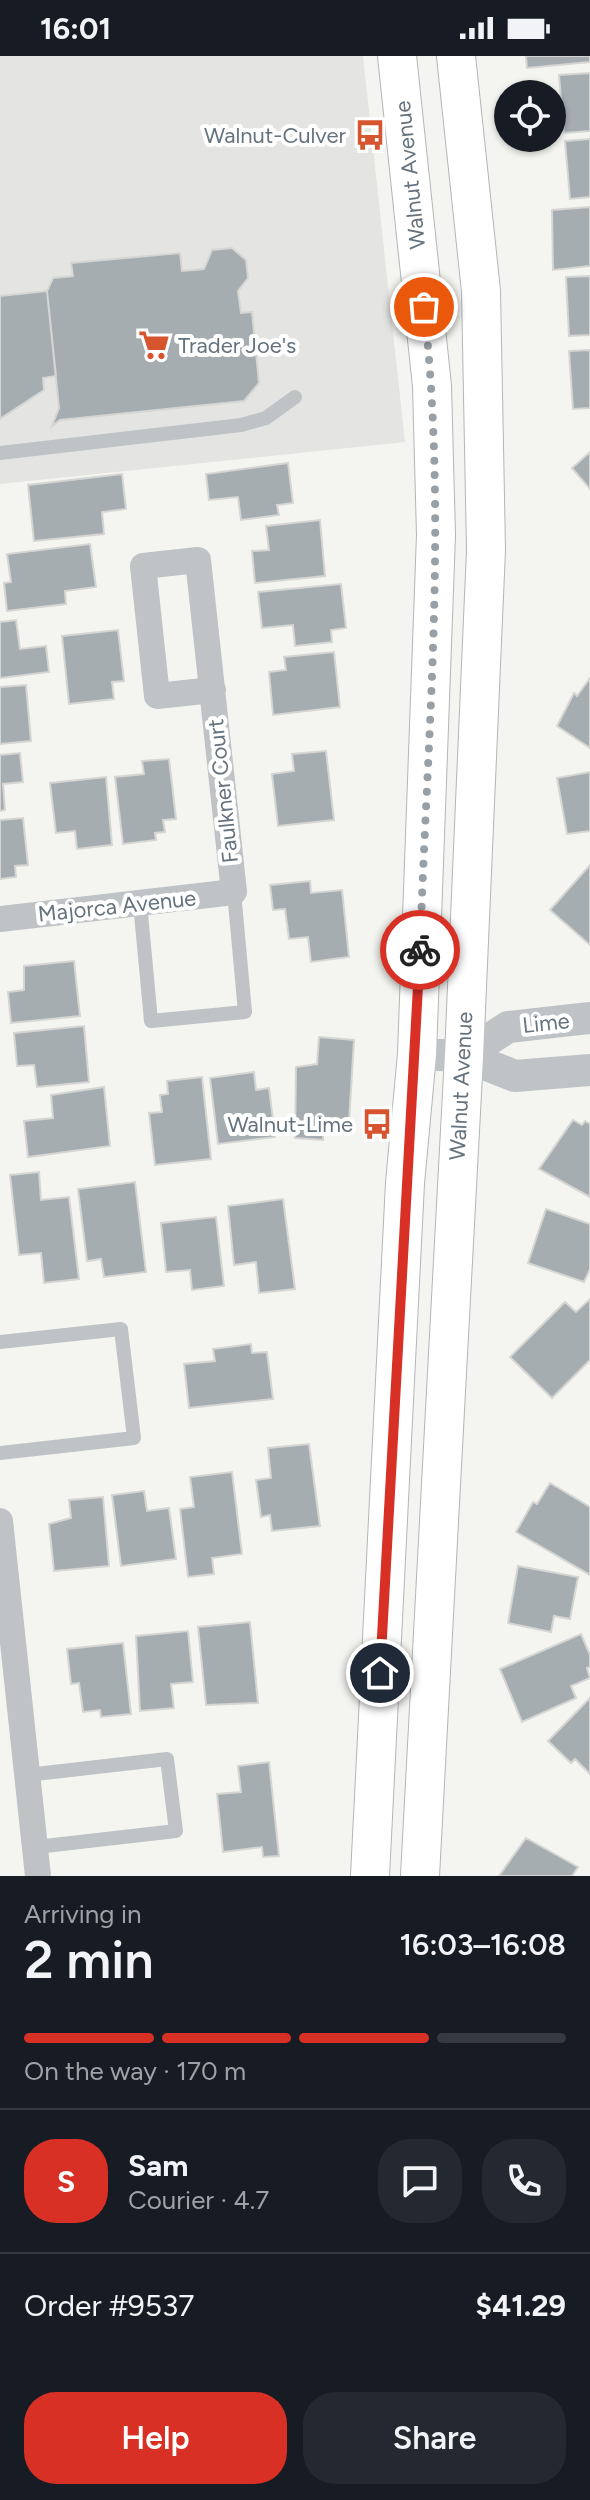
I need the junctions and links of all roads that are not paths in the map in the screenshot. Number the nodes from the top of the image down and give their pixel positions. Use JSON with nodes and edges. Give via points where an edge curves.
{"nodes":[{"id":1,"x":397,"y":56,"type":"edge"},
{"id":2,"x":456,"y":56,"type":"edge"},
{"id":3,"x":485,"y":382,"type":"junction"},
{"id":4,"x":432,"y":386,"type":"junction"},
{"id":5,"x":295,"y":397,"type":"dead end"},
{"id":6,"x":0,"y":453,"type":"edge"},
{"id":7,"x":213,"y":690,"type":"junction"},
{"id":8,"x":234,"y":892,"type":"junction"},
{"id":9,"x":140,"y":903,"type":"junction"},
{"id":10,"x":0,"y":919,"type":"edge"},
{"id":11,"x":590,"y":1018,"type":"edge"},
{"id":12,"x":417,"y":1054,"type":"junction"},
{"id":13,"x":464,"y":1056,"type":"junction"},
{"id":14,"x":590,"y":1070,"type":"edge"},
{"id":15,"x":0,"y":1342,"type":"edge"},
{"id":16,"x":0,"y":1453,"type":"edge"},
{"id":17,"x":1,"y":1537,"type":"edge"},
{"id":18,"x":27,"y":1775,"type":"junction"},
{"id":19,"x":36,"y":1847,"type":"junction"},
{"id":20,"x":38,"y":1876,"type":"edge"},
{"id":21,"x":370,"y":1876,"type":"edge"},
{"id":22,"x":420,"y":1876,"type":"edge"}],
"edges":[{"from":1,"to":4,"type":"main road","name":"Walnut Avenue"},
{"from":2,"to":3,"type":"main road","name":"Walnut Avenue","via":[[481,291]]},
{"from":3,"to":4,"type":"main road"},
{"from":3,"to":13,"type":"main road","name":"Walnut Avenue","via":[[486,563]]},
{"from":4,"to":12,"type":"main road","name":"Walnut Avenue","via":[[434,644]]},
{"from":5,"to":6,"type":"lane","via":[[266,418],[241,425]]},
{"from":7,"to":7,"type":"street","name":"Faulkner Court","via":[[198,560],[143,566],[157,696]]},
{"from":7,"to":8,"type":"street","name":"Faulkner Court"},
{"from":8,"to":9,"type":"street","name":"Majorca Avenue"},
{"from":8,"to":9,"type":"lane","via":[[245,1012],[151,1021]]},
{"from":9,"to":10,"type":"street","name":"Majorca Avenue"},
{"from":11,"to":13,"type":"street","name":"Lime","via":[[508,1027]]},
{"from":12,"to":13,"type":"street"},
{"from":12,"to":21,"type":"main road","name":"Walnut Avenue","via":[[405,1183]]},
{"from":13,"to":14,"type":"street","via":[[515,1076]]},
{"from":13,"to":22,"type":"main road","name":"Walnut Avenue"},
{"from":15,"to":16,"type":"lane","via":[[121,1329],[134,1438]]},
{"from":17,"to":18,"type":"street"},
{"from":18,"to":19,"type":"street"},
{"from":18,"to":19,"type":"lane","via":[[167,1759],[176,1831]]},
{"from":19,"to":20,"type":"street"}]}
